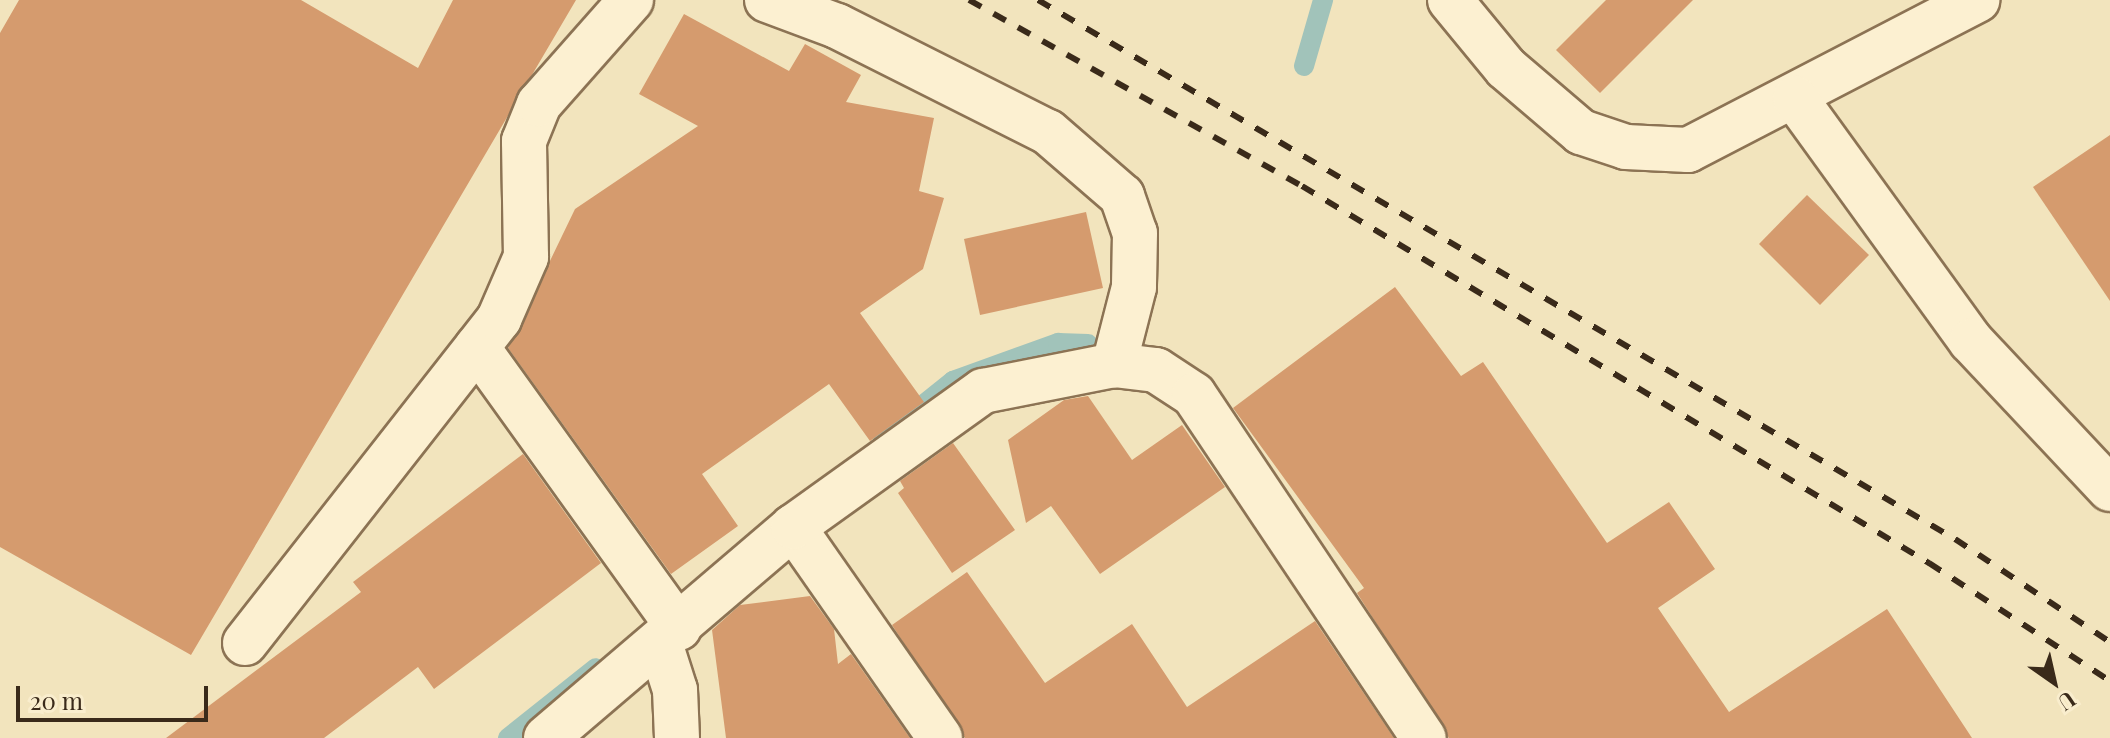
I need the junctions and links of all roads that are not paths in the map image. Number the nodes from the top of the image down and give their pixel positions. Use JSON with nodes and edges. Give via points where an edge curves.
{"nodes":[{"id":1,"x":631,"y":0,"type":"edge"},
{"id":2,"x":767,"y":0,"type":"edge"},
{"id":3,"x":1450,"y":0,"type":"edge"},
{"id":4,"x":1977,"y":0,"type":"edge"},
{"id":5,"x":1795,"y":98,"type":"junction"},
{"id":6,"x":477,"y":347,"type":"junction"},
{"id":7,"x":1114,"y":365,"type":"junction"},
{"id":8,"x":2110,"y":489,"type":"edge"},
{"id":9,"x":793,"y":527,"type":"junction"},
{"id":10,"x":667,"y":622,"type":"junction"},
{"id":11,"x":245,"y":643,"type":"dead end"},
{"id":12,"x":546,"y":738,"type":"edge"},
{"id":13,"x":677,"y":738,"type":"edge"},
{"id":14,"x":940,"y":738,"type":"edge"},
{"id":15,"x":1424,"y":738,"type":"edge"}],
"edges":[{"from":1,"to":6,"type":"street","via":[[539,104],[524,141],[526,257],[499,319]]},
{"from":2,"to":7,"type":"street","via":[[837,26],[1048,132],[1122,196],[1135,233],[1134,287]]},
{"from":3,"to":5,"type":"street","via":[[1552,113],[1626,147],[1688,150]]},
{"from":4,"to":5,"type":"street"},
{"from":5,"to":8,"type":"street","via":[[1971,341]]},
{"from":6,"to":10,"type":"street"},
{"from":6,"to":11,"type":"street"},
{"from":7,"to":9,"type":"street","via":[[983,391]]},
{"from":7,"to":15,"type":"street","via":[[1156,370],[1194,395]]},
{"from":9,"to":10,"type":"street"},
{"from":9,"to":14,"type":"street"},
{"from":10,"to":12,"type":"street"},
{"from":10,"to":13,"type":"street"}]}
